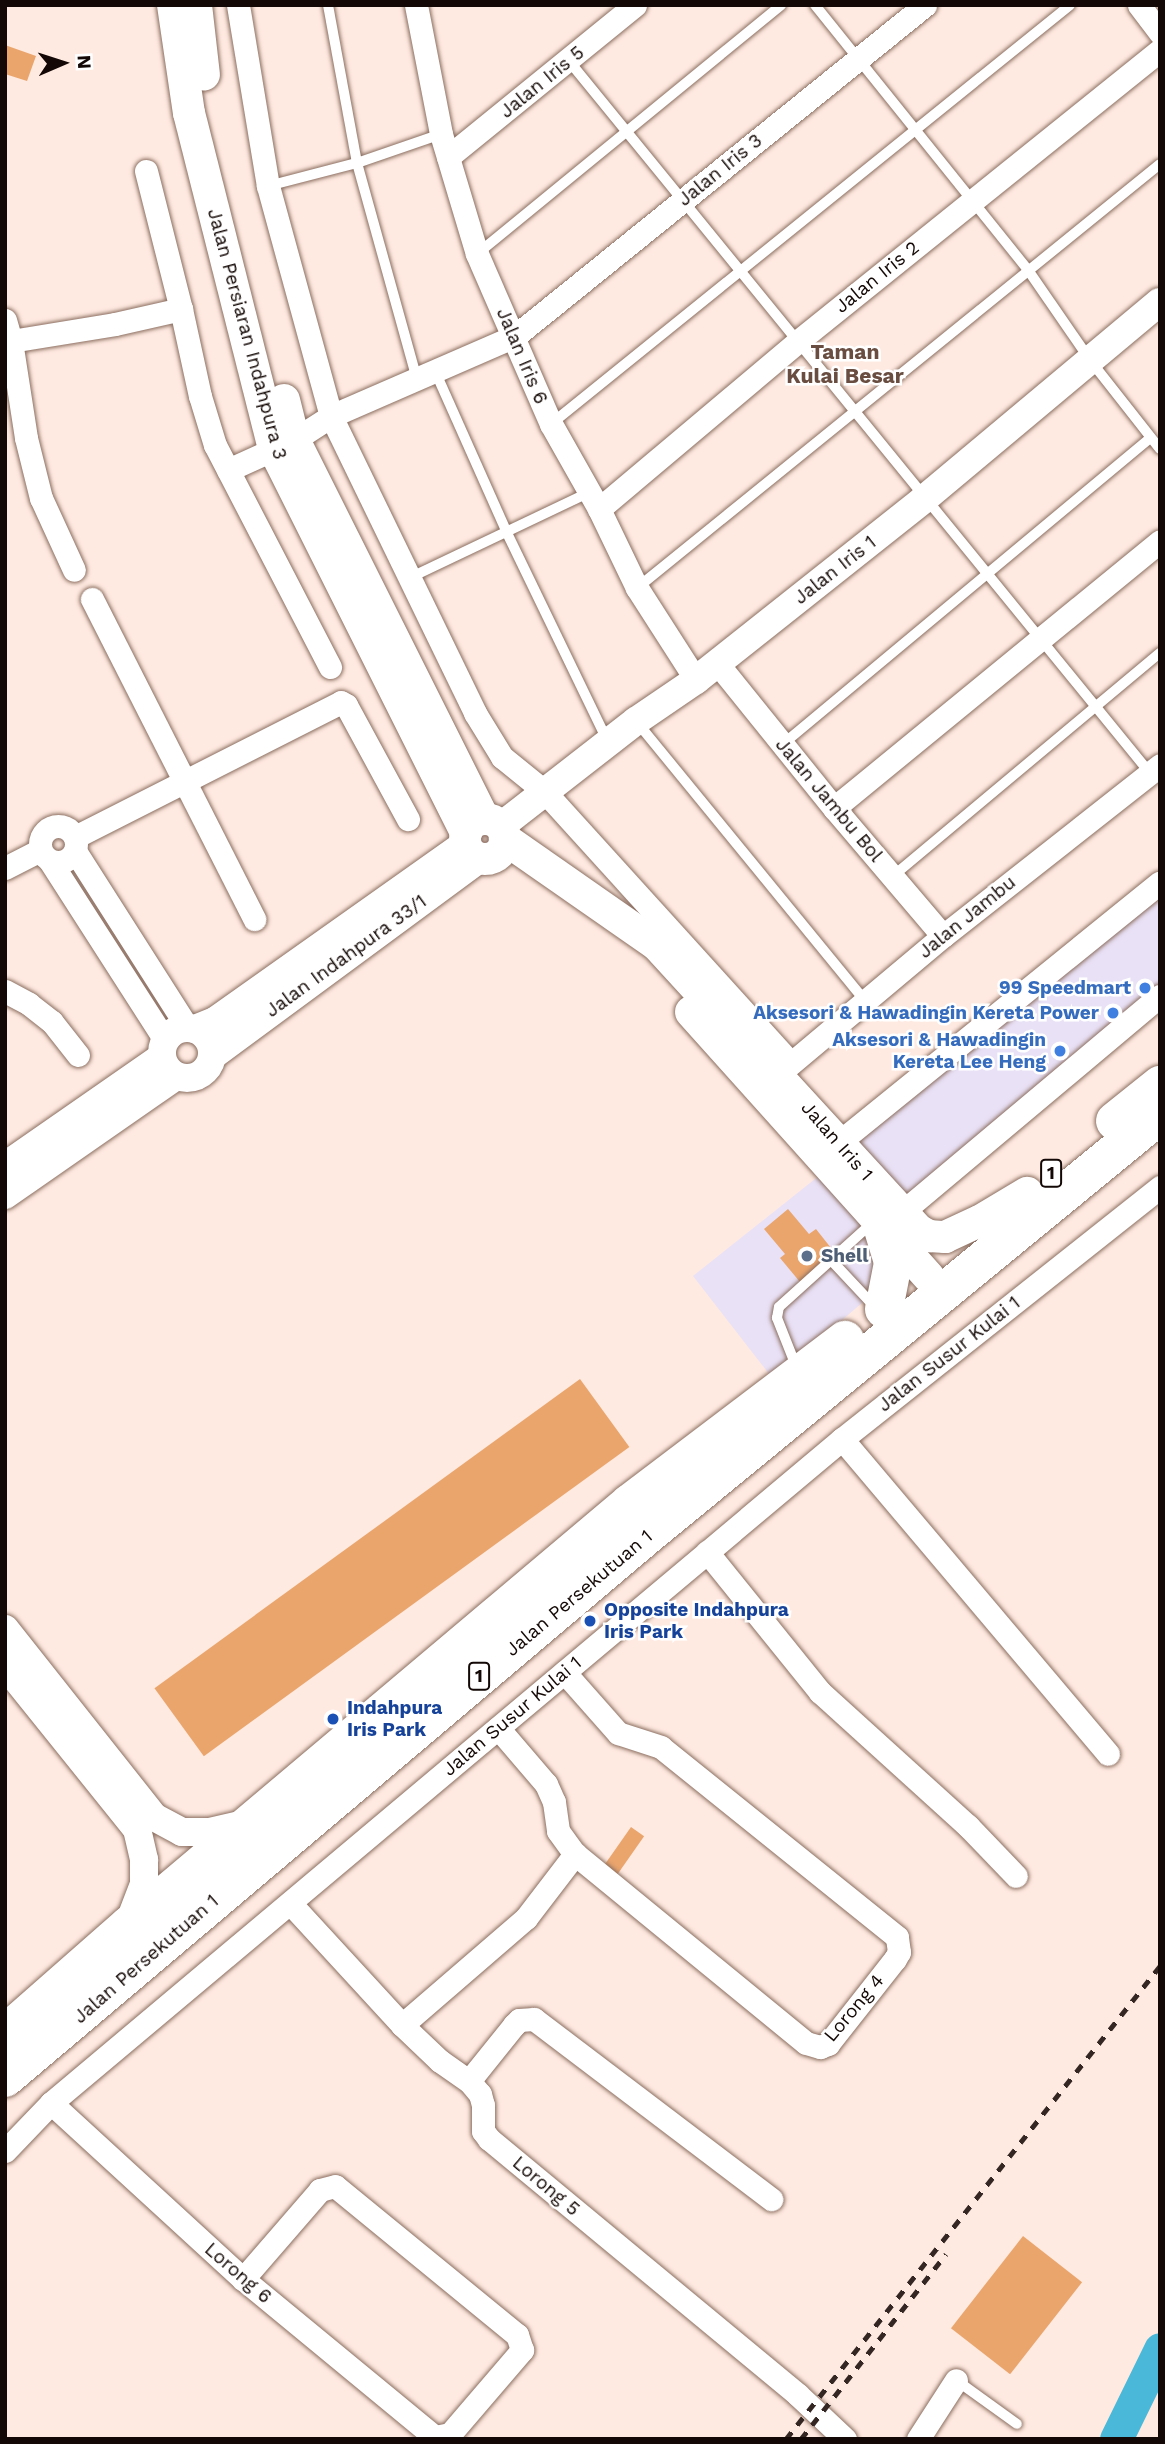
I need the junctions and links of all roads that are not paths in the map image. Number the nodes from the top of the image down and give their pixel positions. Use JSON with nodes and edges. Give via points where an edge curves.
{"nodes":[{"id":1,"x":173,"y":5,"type":"edge"},
{"id":2,"x":196,"y":5,"type":"edge"},
{"id":3,"x":238,"y":5,"type":"edge"},
{"id":4,"x":328,"y":5,"type":"edge"},
{"id":5,"x":416,"y":5,"type":"edge"},
{"id":6,"x":635,"y":5,"type":"edge"},
{"id":7,"x":782,"y":5,"type":"edge"},
{"id":8,"x":815,"y":5,"type":"edge"},
{"id":9,"x":925,"y":5,"type":"edge"},
{"id":10,"x":1070,"y":5,"type":"edge"},
{"id":11,"x":1139,"y":5,"type":"edge"},
{"id":12,"x":1160,"y":33,"type":"edge"},
{"id":13,"x":1160,"y":50,"type":"edge"},
{"id":14,"x":857,"y":60,"type":"junction"},
{"id":15,"x":569,"y":61,"type":"junction"},
{"id":16,"x":915,"y":129,"type":"junction"},
{"id":17,"x":626,"y":132,"type":"junction"},
{"id":18,"x":441,"y":134,"type":"junction"},
{"id":19,"x":448,"y":157,"type":"junction"},
{"id":20,"x":357,"y":163,"type":"junction"},
{"id":21,"x":1160,"y":164,"type":"edge"},
{"id":22,"x":146,"y":171,"type":"dead end"},
{"id":23,"x":268,"y":186,"type":"junction"},
{"id":24,"x":681,"y":201,"type":"junction"},
{"id":25,"x":971,"y":202,"type":"junction"},
{"id":26,"x":477,"y":254,"type":"junction"},
{"id":27,"x":1028,"y":270,"type":"junction"},
{"id":28,"x":741,"y":274,"type":"junction"},
{"id":29,"x":1160,"y":302,"type":"edge"},
{"id":30,"x":181,"y":309,"type":"junction"},
{"id":31,"x":8,"y":330,"type":"edge"},
{"id":32,"x":515,"y":336,"type":"junction"},
{"id":33,"x":797,"y":342,"type":"junction"},
{"id":34,"x":1090,"y":360,"type":"junction"},
{"id":35,"x":426,"y":375,"type":"junction"},
{"id":36,"x":855,"y":413,"type":"junction"},
{"id":37,"x":331,"y":416,"type":"junction"},
{"id":38,"x":551,"y":424,"type":"junction"},
{"id":39,"x":1150,"y":438,"type":"junction"},
{"id":40,"x":284,"y":445,"type":"junction"},
{"id":41,"x":1160,"y":449,"type":"edge"},
{"id":42,"x":228,"y":470,"type":"junction"},
{"id":43,"x":924,"y":499,"type":"junction"},
{"id":44,"x":595,"y":501,"type":"junction"},
{"id":45,"x":507,"y":533,"type":"junction"},
{"id":46,"x":1160,"y":541,"type":"edge"},
{"id":47,"x":74,"y":570,"type":"dead end"},
{"id":48,"x":986,"y":574,"type":"junction"},
{"id":49,"x":409,"y":578,"type":"junction"},
{"id":50,"x":637,"y":587,"type":"junction"},
{"id":51,"x":92,"y":600,"type":"dead end"},
{"id":52,"x":1041,"y":640,"type":"junction"},
{"id":53,"x":1160,"y":653,"type":"edge"},
{"id":54,"x":330,"y":667,"type":"dead end"},
{"id":55,"x":706,"y":671,"type":"junction"},
{"id":56,"x":1096,"y":707,"type":"junction"},
{"id":57,"x":475,"y":713,"type":"junction"},
{"id":58,"x":636,"y":722,"type":"junction"},
{"id":59,"x":429,"y":737,"type":"junction"},
{"id":60,"x":608,"y":742,"type":"junction"},
{"id":61,"x":783,"y":744,"type":"junction"},
{"id":62,"x":1155,"y":769,"type":"edge"},
{"id":63,"x":186,"y":780,"type":"junction"},
{"id":64,"x":544,"y":791,"type":"junction"},
{"id":65,"x":834,"y":807,"type":"junction"},
{"id":66,"x":408,"y":820,"type":"dead end"},
{"id":67,"x":486,"y":839,"type":"junction"},
{"id":68,"x":75,"y":844,"type":"junction"},
{"id":69,"x":45,"y":856,"type":"junction"},
{"id":70,"x":5,"y":868,"type":"edge"},
{"id":71,"x":893,"y":876,"type":"junction"},
{"id":72,"x":1160,"y":881,"type":"edge"},
{"id":73,"x":254,"y":919,"type":"dead end"},
{"id":74,"x":943,"y":936,"type":"junction"},
{"id":75,"x":5,"y":991,"type":"edge"},
{"id":76,"x":1160,"y":996,"type":"edge"},
{"id":77,"x":865,"y":1001,"type":"junction"},
{"id":78,"x":177,"y":1046,"type":"junction"},
{"id":79,"x":78,"y":1055,"type":"dead end"},
{"id":80,"x":212,"y":1056,"type":"junction"},
{"id":81,"x":785,"y":1068,"type":"junction"},
{"id":82,"x":1160,"y":1085,"type":"edge"},
{"id":83,"x":1160,"y":1115,"type":"edge"},
{"id":84,"x":838,"y":1143,"type":"junction"},
{"id":85,"x":5,"y":1166,"type":"edge"},
{"id":86,"x":1160,"y":1187,"type":"edge"},
{"id":87,"x":1027,"y":1193,"type":"junction"},
{"id":88,"x":5,"y":1195,"type":"edge"},
{"id":89,"x":886,"y":1219,"type":"junction"},
{"id":90,"x":831,"y":1260,"type":"junction"},
{"id":91,"x":944,"y":1279,"type":"junction"},
{"id":92,"x":882,"y":1311,"type":"junction"},
{"id":93,"x":800,"y":1375,"type":"junction"},
{"id":94,"x":842,"y":1439,"type":"junction"},
{"id":95,"x":707,"y":1552,"type":"junction"},
{"id":96,"x":5,"y":1629,"type":"edge"},
{"id":97,"x":5,"y":1665,"type":"edge"},
{"id":98,"x":564,"y":1672,"type":"junction"},
{"id":99,"x":498,"y":1728,"type":"junction"},
{"id":100,"x":1108,"y":1754,"type":"dead end"},
{"id":101,"x":254,"y":1821,"type":"junction"},
{"id":102,"x":575,"y":1854,"type":"junction"},
{"id":103,"x":1016,"y":1876,"type":"dead end"},
{"id":104,"x":290,"y":1903,"type":"junction"},
{"id":105,"x":128,"y":1926,"type":"junction"},
{"id":106,"x":402,"y":2025,"type":"junction"},
{"id":107,"x":5,"y":2034,"type":"edge"},
{"id":108,"x":5,"y":2078,"type":"edge"},
{"id":109,"x":469,"y":2081,"type":"junction"},
{"id":110,"x":51,"y":2103,"type":"junction"},
{"id":111,"x":5,"y":2151,"type":"edge"},
{"id":112,"x":771,"y":2199,"type":"dead end"},
{"id":113,"x":243,"y":2279,"type":"junction"},
{"id":114,"x":956,"y":2380,"type":"joint"},
{"id":115,"x":1017,"y":2424,"type":"dead end"},
{"id":116,"x":845,"y":2439,"type":"edge"},
{"id":117,"x":918,"y":2439,"type":"edge"}],
"edges":[{"from":1,"to":40,"type":"main road","name":"Jalan Persiaran Indahpura 3","via":[[189,113]]},
{"from":2,"to":40,"type":"main road","name":"Jalan Persiaran Indahpura 3","via":[[209,112]]},
{"from":3,"to":23,"type":"street"},
{"from":4,"to":20,"type":"lane"},
{"from":5,"to":18,"type":"street","name":"Jalan Iris 6"},
{"from":6,"to":15,"type":"street","name":"Jalan Iris 5"},
{"from":7,"to":17,"type":"lane"},
{"from":8,"to":14,"type":"lane"},
{"from":9,"to":14,"type":"street","name":"Jalan Iris 3"},
{"from":10,"to":16,"type":"lane"},
{"from":11,"to":12,"type":"street"},
{"from":13,"to":25,"type":"street","name":"Jalan Iris 2"},
{"from":14,"to":16,"type":"lane"},
{"from":14,"to":24,"type":"street","name":"Jalan Iris 3"},
{"from":15,"to":17,"type":"lane"},
{"from":15,"to":19,"type":"street","name":"Jalan Iris 5"},
{"from":16,"to":25,"type":"lane"},
{"from":16,"to":28,"type":"lane"},
{"from":17,"to":24,"type":"lane"},
{"from":17,"to":26,"type":"lane"},
{"from":18,"to":19,"type":"street","name":"Jalan Iris 6"},
{"from":18,"to":20,"type":"lane"},
{"from":19,"to":26,"type":"street","name":"Jalan Iris 6"},
{"from":20,"to":23,"type":"lane"},
{"from":20,"to":35,"type":"lane"},
{"from":21,"to":27,"type":"lane"},
{"from":22,"to":30,"type":"street"},
{"from":23,"to":37,"type":"street"},
{"from":24,"to":28,"type":"lane"},
{"from":24,"to":32,"type":"street","name":"Jalan Iris 3"},
{"from":25,"to":27,"type":"lane"},
{"from":25,"to":33,"type":"street","name":"Jalan Iris 2"},
{"from":26,"to":32,"type":"street","name":"Jalan Iris 6"},
{"from":27,"to":34,"type":"lane"},
{"from":27,"to":36,"type":"lane"},
{"from":28,"to":33,"type":"lane"},
{"from":28,"to":38,"type":"lane"},
{"from":29,"to":34,"type":"street","name":"Jalan Iris 1"},
{"from":30,"to":31,"type":"street","via":[[116,324]]},
{"from":30,"to":42,"type":"street","via":[[200,396]]},
{"from":31,"to":47,"type":"street","via":[[41,498]]},
{"from":32,"to":35,"type":"street","name":"Jalan Iris 3"},
{"from":32,"to":38,"type":"street","name":"Jalan Iris 6"},
{"from":33,"to":36,"type":"lane"},
{"from":33,"to":44,"type":"street","name":"Jalan Iris 2"},
{"from":34,"to":39,"type":"lane"},
{"from":34,"to":43,"type":"street","name":"Jalan Iris 1"},
{"from":35,"to":37,"type":"street","name":"Jalan Iris 3"},
{"from":35,"to":45,"type":"lane"},
{"from":36,"to":43,"type":"lane"},
{"from":36,"to":50,"type":"lane"},
{"from":37,"to":40,"type":"street","name":"Jalan Iris 3"},
{"from":37,"to":49,"type":"street"},
{"from":38,"to":44,"type":"street","name":"Jalan Iris 6"},
{"from":39,"to":41,"type":"lane"},
{"from":39,"to":48,"type":"lane"},
{"from":40,"to":42,"type":"street","name":"Jalan Iris 3"},
{"from":40,"to":59,"type":"main road","name":"Jalan Persiaran Indahpura 3"},
{"from":42,"to":54,"type":"street"},
{"from":43,"to":48,"type":"lane"},
{"from":43,"to":55,"type":"street","name":"Jalan Iris 1"},
{"from":44,"to":45,"type":"lane"},
{"from":44,"to":50,"type":"street","name":"Jalan Iris 6"},
{"from":45,"to":49,"type":"lane"},
{"from":45,"to":60,"type":"lane"},
{"from":46,"to":52,"type":"street"},
{"from":48,"to":52,"type":"lane"},
{"from":48,"to":61,"type":"lane"},
{"from":49,"to":57,"type":"street"},
{"from":50,"to":55,"type":"street","name":"Jalan Iris 6"},
{"from":51,"to":63,"type":"street"},
{"from":52,"to":56,"type":"lane"},
{"from":52,"to":65,"type":"street"},
{"from":53,"to":56,"type":"lane"},
{"from":55,"to":58,"type":"street","name":"Jalan Iris 1"},
{"from":55,"to":61,"type":"street","name":"Jalan Jambu Bol"},
{"from":56,"to":62,"type":"lane"},
{"from":56,"to":71,"type":"lane"},
{"from":57,"to":59,"type":"street"},
{"from":57,"to":64,"type":"street","via":[[502,757]]},
{"from":58,"to":60,"type":"street","name":"Jalan Iris 1"},
{"from":58,"to":77,"type":"lane"},
{"from":59,"to":67,"type":"main road","name":"Jalan Persiaran Indahpura 3"},
{"from":60,"to":64,"type":"street","name":"Jalan Iris 1"},
{"from":61,"to":65,"type":"street","name":"Jalan Jambu Bol"},
{"from":62,"to":74,"type":"street","name":"Jalan Jambu"},
{"from":63,"to":66,"type":"street","via":[[341,702]]},
{"from":63,"to":68,"type":"street"},
{"from":63,"to":73,"type":"street"},
{"from":64,"to":67,"type":"street","name":"Jalan Iris 1"},
{"from":64,"to":81,"type":"street"},
{"from":65,"to":71,"type":"street","name":"Jalan Jambu Bol"},
{"from":67,"to":78,"type":"street","name":"Jalan Indahpura 33/1"},
{"from":67,"to":80,"type":"street","name":"Jalan Indahpura 33/1"},
{"from":67,"to":81,"type":"main road","name":"Jalan Iris 1","via":[[657,945]]},
{"from":67,"to":89,"type":"main road","name":"Jalan Iris 1","via":[[649,964]]},
{"from":68,"to":69,"type":"street","via":[[62,862]]},
{"from":68,"to":69,"type":"street","via":[[67,828],[50,828],[42,835]]},
{"from":68,"to":78,"type":"street","via":[[119,922]]},
{"from":69,"to":70,"type":"street"},
{"from":69,"to":78,"type":"street"},
{"from":71,"to":74,"type":"street","name":"Jalan Jambu Bol"},
{"from":72,"to":84,"type":"street"},
{"from":74,"to":77,"type":"street","name":"Jalan Jambu"},
{"from":75,"to":79,"type":"street","via":[[52,1022]]},
{"from":76,"to":89,"type":"street"},
{"from":77,"to":81,"type":"street","name":"Jalan Jambu"},
{"from":78,"to":80,"type":"street","via":[[209,1040]]},
{"from":78,"to":80,"type":"street","name":"Jalan Indahpura 33/1","via":[[184,1079],[200,1075]]},
{"from":78,"to":85,"type":"street","name":"Jalan Indahpura 33/1"},
{"from":78,"to":88,"type":"street","name":"Jalan Indahpura 33/1"},
{"from":81,"to":84,"type":"main road","name":"Jalan Iris 1"},
{"from":82,"to":87,"type":"highway","name":"Jalan Persekutuan 1","number":"1"},
{"from":83,"to":91,"type":"highway","name":"Jalan Persekutuan 1","number":"1"},
{"from":84,"to":89,"type":"main road","name":"Jalan Iris 1"},
{"from":86,"to":94,"type":"street","name":"Jalan Susur Kulai 1"},
{"from":87,"to":89,"type":"main road","name":"Jalan Iris 1","via":[[945,1237],[929,1236]]},
{"from":87,"to":91,"type":"highway","name":"Jalan Persekutuan 1","number":"1"},
{"from":89,"to":90,"type":"lane"},
{"from":89,"to":91,"type":"main road","name":"Jalan Iris 1"},
{"from":89,"to":92,"type":"highway","via":[[893,1263]]},
{"from":90,"to":92,"type":"lane"},
{"from":90,"to":93,"type":"lane","via":[[779,1307],[777,1318]]},
{"from":91,"to":92,"type":"highway","name":"Jalan Persekutuan 1","number":"1"},
{"from":91,"to":108,"type":"highway","name":"Jalan Persekutuan 1","number":"1"},
{"from":92,"to":93,"type":"highway","name":"Jalan Persekutuan 1","number":"1"},
{"from":93,"to":101,"type":"highway","name":"Jalan Persekutuan 1","number":"1","via":[[630,1503]]},
{"from":94,"to":95,"type":"street","name":"Jalan Susur Kulai 1"},
{"from":94,"to":100,"type":"street"},
{"from":95,"to":98,"type":"street","name":"Jalan Susur Kulai 1"},
{"from":95,"to":103,"type":"street","via":[[820,1692],[968,1826]]},
{"from":96,"to":101,"type":"street","via":[[154,1817],[182,1832],[210,1832]]},
{"from":97,"to":105,"type":"street","via":[[136,1829],[144,1884]]},
{"from":98,"to":99,"type":"street","name":"Jalan Susur Kulai 1"},
{"from":98,"to":102,"type":"street","name":"Lorong 4","via":[[618,1733],[661,1747],[892,1931],[899,1952],[833,2039],[813,2046]]},
{"from":99,"to":102,"type":"street","name":"Lorong 4","via":[[546,1784],[558,1831]]},
{"from":99,"to":104,"type":"street","name":"Jalan Susur Kulai 1"},
{"from":101,"to":105,"type":"highway","name":"Jalan Persekutuan 1","number":"1"},
{"from":102,"to":106,"type":"street","via":[[526,1918]]},
{"from":104,"to":106,"type":"street","name":"Lorong 5"},
{"from":104,"to":110,"type":"street","name":"Jalan Susur Kulai 1"},
{"from":105,"to":107,"type":"highway","name":"Jalan Persekutuan 1","number":"1"},
{"from":106,"to":109,"type":"street","name":"Lorong 5"},
{"from":109,"to":112,"type":"street","via":[[519,2020],[534,2019]]},
{"from":109,"to":116,"type":"street","name":"Lorong 5","via":[[484,2105],[483,2130],[489,2139]]},
{"from":110,"to":111,"type":"street","name":"Jalan Susur Kulai 1"},
{"from":110,"to":113,"type":"street","name":"Lorong 6"},
{"from":113,"to":113,"type":"street","name":"Lorong 6","via":[[431,2435],[441,2438],[450,2434],[519,2354],[522,2344],[517,2334],[335,2186],[320,2190]]},
{"from":114,"to":115,"type":"lane"},
{"from":114,"to":117,"type":"street"}]}
